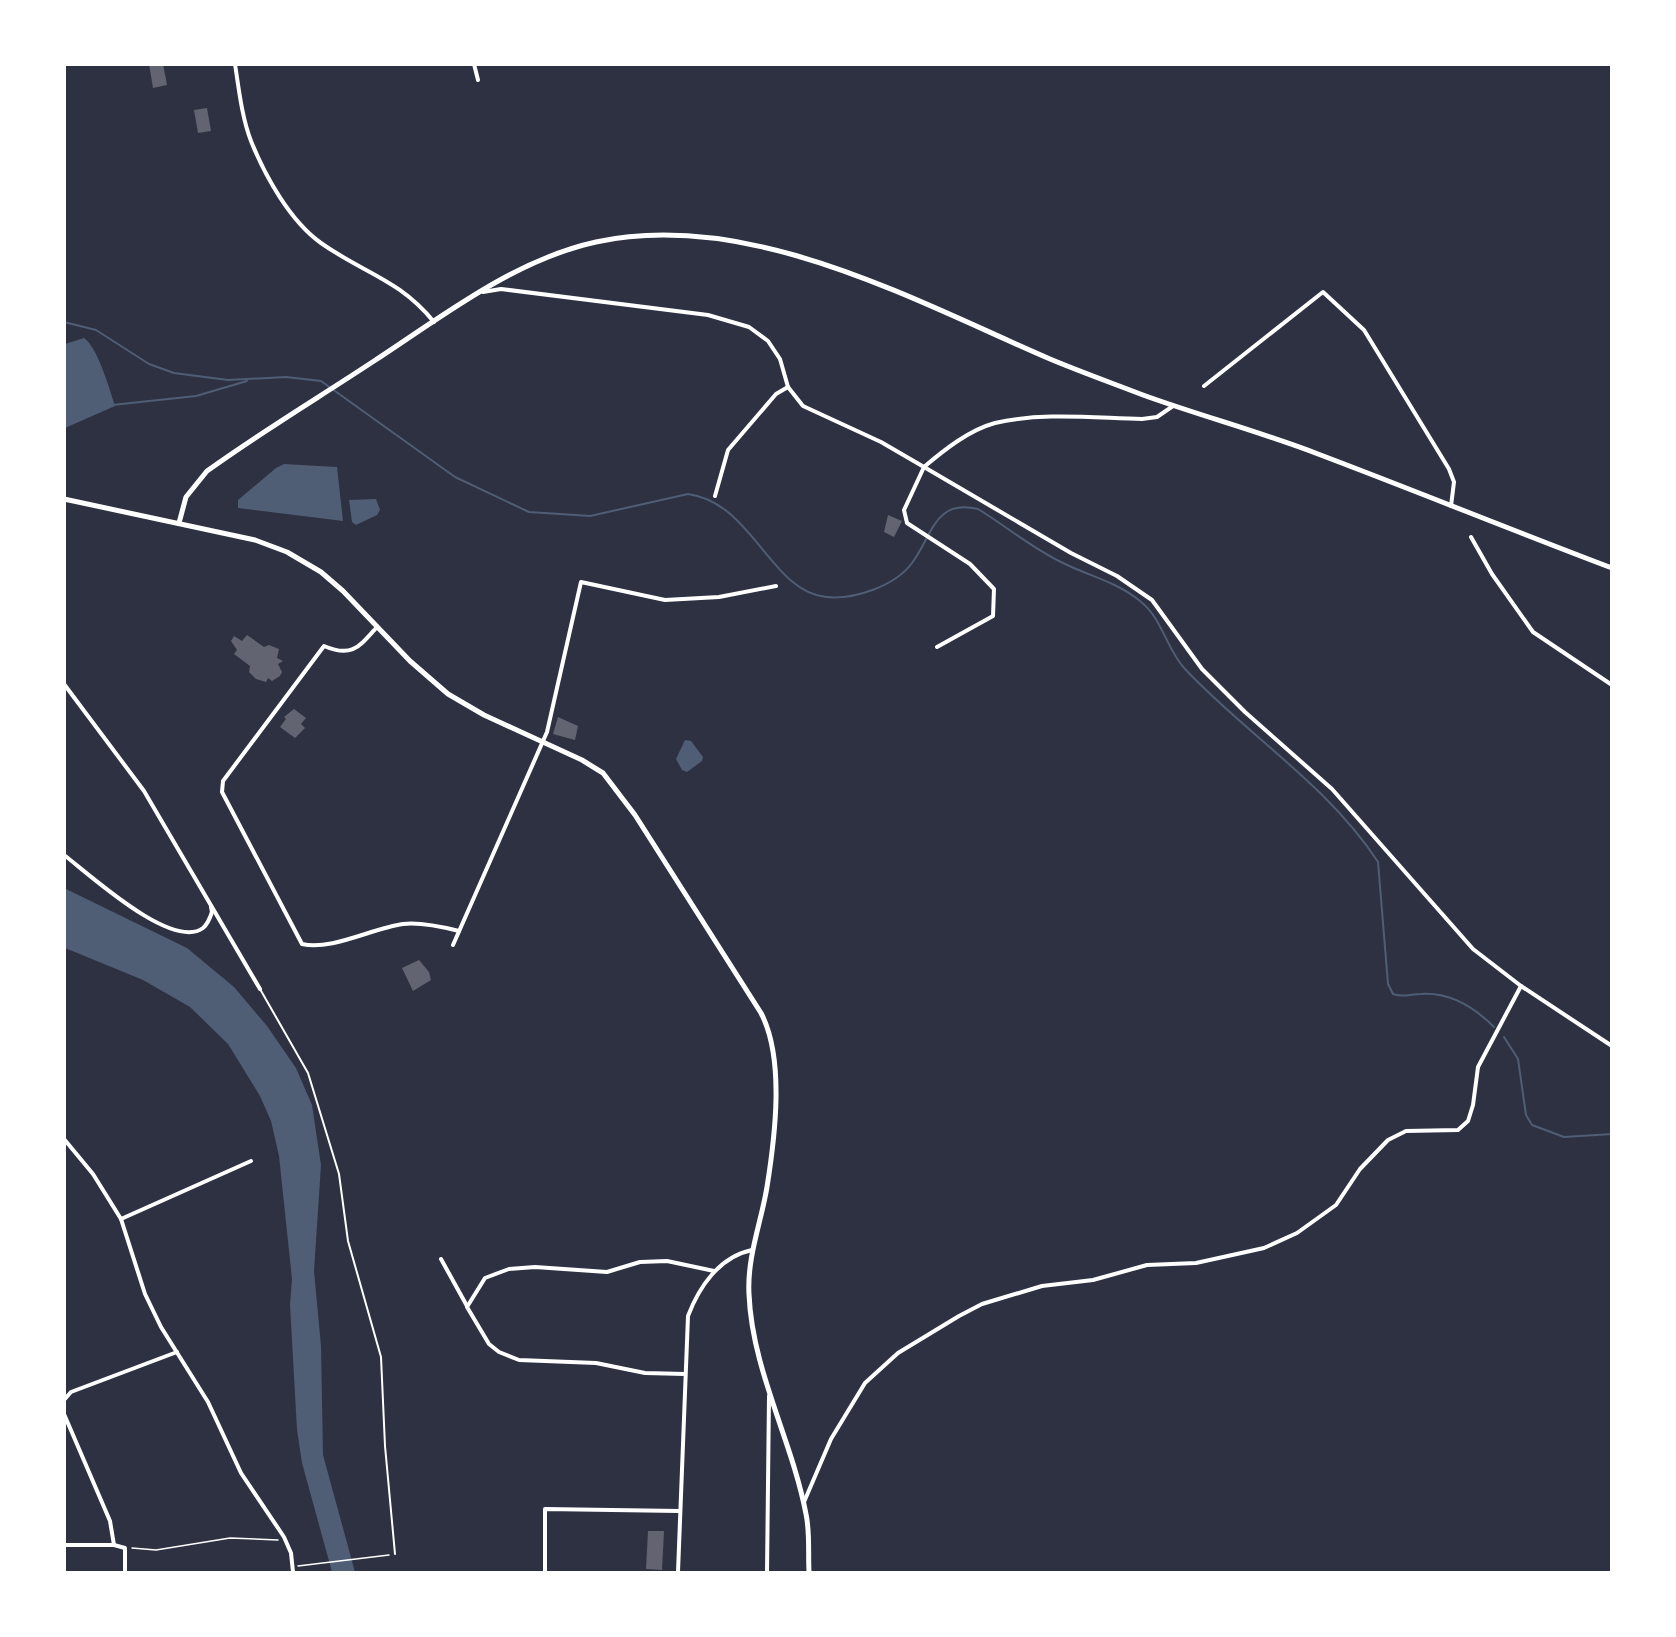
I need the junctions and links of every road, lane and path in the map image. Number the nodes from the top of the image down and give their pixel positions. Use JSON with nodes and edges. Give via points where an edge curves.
{"nodes":[{"id":1,"x":235,"y":64,"type":"edge"},
{"id":2,"x":474,"y":64,"type":"edge"},
{"id":3,"x":478,"y":80,"type":"dead end"},
{"id":4,"x":483,"y":291,"type":"junction"},
{"id":5,"x":434,"y":322,"type":"junction"},
{"id":6,"x":1204,"y":386,"type":"dead end"},
{"id":7,"x":788,"y":387,"type":"junction"},
{"id":8,"x":1174,"y":406,"type":"junction"},
{"id":9,"x":924,"y":467,"type":"junction"},
{"id":10,"x":715,"y":496,"type":"dead end"},
{"id":11,"x":64,"y":499,"type":"edge"},
{"id":12,"x":1451,"y":506,"type":"junction"},
{"id":13,"x":179,"y":523,"type":"junction"},
{"id":14,"x":1471,"y":537,"type":"dead end"},
{"id":15,"x":1611,"y":568,"type":"edge"},
{"id":16,"x":776,"y":586,"type":"dead end"},
{"id":17,"x":378,"y":626,"type":"junction"},
{"id":18,"x":937,"y":647,"type":"dead end"},
{"id":19,"x":64,"y":684,"type":"edge"},
{"id":20,"x":1611,"y":685,"type":"edge"},
{"id":21,"x":542,"y":740,"type":"junction"},
{"id":22,"x":64,"y":855,"type":"edge"},
{"id":23,"x":211,"y":903,"type":"junction"},
{"id":24,"x":459,"y":931,"type":"junction"},
{"id":25,"x":453,"y":945,"type":"dead end"},
{"id":26,"x":1521,"y":986,"type":"junction"},
{"id":27,"x":260,"y":988,"type":"joint"},
{"id":28,"x":1611,"y":1046,"type":"edge"},
{"id":29,"x":64,"y":1138,"type":"edge"},
{"id":30,"x":251,"y":1161,"type":"dead end"},
{"id":31,"x":121,"y":1219,"type":"junction"},
{"id":32,"x":752,"y":1250,"type":"junction"},
{"id":33,"x":441,"y":1259,"type":"dead end"},
{"id":34,"x":714,"y":1271,"type":"junction"},
{"id":35,"x":467,"y":1307,"type":"junction"},
{"id":36,"x":177,"y":1352,"type":"junction"},
{"id":37,"x":685,"y":1374,"type":"junction"},
{"id":38,"x":769,"y":1387,"type":"junction"},
{"id":39,"x":64,"y":1400,"type":"edge"},
{"id":40,"x":64,"y":1414,"type":"edge"},
{"id":41,"x":803,"y":1504,"type":"junction"},
{"id":42,"x":679,"y":1510,"type":"junction"},
{"id":43,"x":284,"y":1537,"type":"junction"},
{"id":44,"x":64,"y":1545,"type":"edge"},
{"id":45,"x":114,"y":1545,"type":"junction"},
{"id":46,"x":125,"y":1548,"type":"junction"},
{"id":47,"x":396,"y":1554,"type":"joint"},
{"id":48,"x":293,"y":1566,"type":"junction"},
{"id":49,"x":125,"y":1572,"type":"edge"},
{"id":50,"x":293,"y":1572,"type":"edge"},
{"id":51,"x":545,"y":1572,"type":"edge"},
{"id":52,"x":678,"y":1572,"type":"edge"},
{"id":53,"x":767,"y":1572,"type":"edge"},
{"id":54,"x":809,"y":1572,"type":"edge"}],
"edges":[{"from":1,"to":5,"type":"street","via":[[251,141],[297,220],[320,243],[395,284],[418,302]]},
{"from":2,"to":3,"type":"street"},
{"from":4,"to":5,"type":"street"},
{"from":4,"to":7,"type":"street","via":[[501,289],[727,318],[768,341],[780,359]]},
{"from":4,"to":8,"type":"street","via":[[540,261],[577,247],[624,237],[678,235],[732,242],[790,255],[870,282]]},
{"from":5,"to":13,"type":"street","via":[[207,471],[186,497]]},
{"from":6,"to":12,"type":"street","via":[[1323,292],[1364,330],[1449,469],[1454,482]]},
{"from":7,"to":9,"type":"street","via":[[803,406]]},
{"from":7,"to":10,"type":"street","via":[[776,394],[728,450]]},
{"from":8,"to":9,"type":"street","via":[[1157,417],[1142,419],[1028,418],[992,424],[947,447]]},
{"from":8,"to":12,"type":"street","via":[[1316,453]]},
{"from":9,"to":18,"type":"street","via":[[904,510],[907,523],[970,564],[994,590],[993,616]]},
{"from":9,"to":26,"type":"street","via":[[1071,554],[1117,576],[1152,600],[1202,669],[1332,789],[1473,949]]},
{"from":11,"to":13,"type":"street"},
{"from":12,"to":15,"type":"street"},
{"from":13,"to":17,"type":"street","via":[[255,540],[286,552],[321,572]]},
{"from":14,"to":20,"type":"street","via":[[1533,632]]},
{"from":16,"to":21,"type":"street","via":[[719,597],[665,600],[580,582]]},
{"from":17,"to":21,"type":"street","via":[[422,673],[448,694],[484,715]]},
{"from":17,"to":24,"type":"street","via":[[348,652],[324,646],[221,788],[302,944],[333,942],[405,923]]},
{"from":19,"to":23,"type":"street","via":[[144,791]]},
{"from":21,"to":24,"type":"street"},
{"from":21,"to":32,"type":"street","via":[[594,767],[612,782],[771,1034],[776,1055],[773,1125],[767,1188]]},
{"from":22,"to":23,"type":"street","via":[[121,901],[175,929],[194,932],[203,928],[212,912]]},
{"from":23,"to":27,"type":"street"},
{"from":24,"to":25,"type":"street"},
{"from":26,"to":28,"type":"street"},
{"from":26,"to":41,"type":"street","via":[[1478,1066],[1473,1105],[1468,1120],[1458,1130],[1406,1131],[1388,1140],[1360,1169],[1336,1204],[1297,1233],[1264,1248],[1196,1263],[1147,1265],[1093,1280],[1042,1286],[982,1304],[959,1316],[898,1353],[865,1383],[831,1439]]},
{"from":27,"to":47,"type":"lane","via":[[308,1073],[339,1174],[348,1241],[381,1357]]},
{"from":29,"to":31,"type":"street"},
{"from":30,"to":31,"type":"street"},
{"from":31,"to":36,"type":"street","via":[[145,1294]]},
{"from":32,"to":34,"type":"street"},
{"from":32,"to":38,"type":"street","via":[[749,1294],[756,1344]]},
{"from":33,"to":35,"type":"street"},
{"from":34,"to":35,"type":"street","via":[[667,1261],[640,1262],[607,1272],[509,1269],[485,1278]]},
{"from":34,"to":37,"type":"street","via":[[688,1316]]},
{"from":35,"to":37,"type":"street","via":[[489,1344],[519,1360],[596,1363],[645,1373]]},
{"from":36,"to":39,"type":"street","via":[[71,1392]]},
{"from":36,"to":43,"type":"street","via":[[208,1402],[241,1473]]},
{"from":37,"to":42,"type":"street"},
{"from":38,"to":41,"type":"street"},
{"from":38,"to":53,"type":"street"},
{"from":40,"to":45,"type":"street","via":[[110,1521]]},
{"from":41,"to":54,"type":"street","via":[[807,1515]]},
{"from":42,"to":51,"type":"street","via":[[545,1509]]},
{"from":42,"to":52,"type":"street"},
{"from":43,"to":46,"type":"path","via":[[276,1541],[230,1538],[156,1550]]},
{"from":43,"to":48,"type":"street"},
{"from":44,"to":45,"type":"street"},
{"from":45,"to":46,"type":"street"},
{"from":46,"to":49,"type":"street"},
{"from":47,"to":48,"type":"path"},
{"from":48,"to":50,"type":"street"}]}
